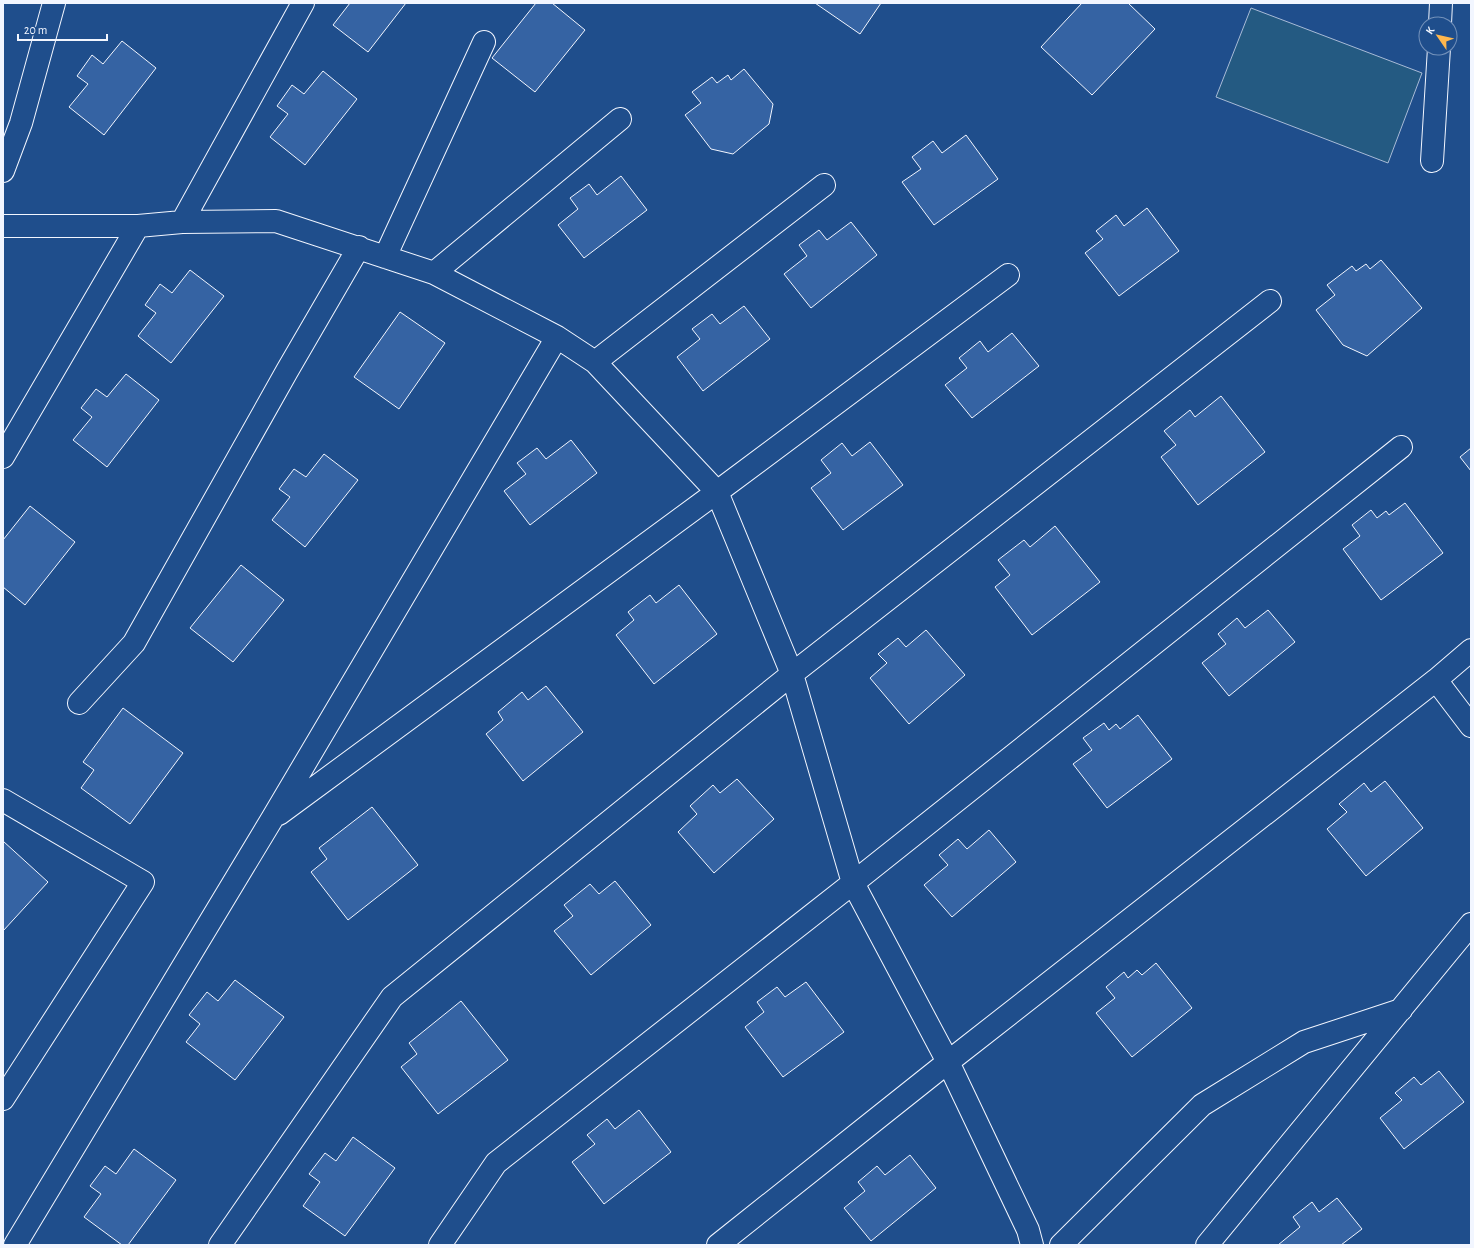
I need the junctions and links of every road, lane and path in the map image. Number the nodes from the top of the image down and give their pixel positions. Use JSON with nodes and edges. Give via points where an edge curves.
{"nodes":[{"id":1,"x":54,"y":3,"type":"edge"},
{"id":2,"x":303,"y":3,"type":"edge"},
{"id":3,"x":1441,"y":3,"type":"edge"},
{"id":4,"x":1440,"y":16,"type":"edge"},
{"id":5,"x":484,"y":42,"type":"dead end"},
{"id":6,"x":1439,"y":56,"type":"edge"},
{"id":7,"x":620,"y":119,"type":"dead end"},
{"id":8,"x":1432,"y":161,"type":"dead end"},
{"id":9,"x":3,"y":171,"type":"edge"},
{"id":10,"x":824,"y":185,"type":"dead end"},
{"id":11,"x":182,"y":222,"type":"junction"},
{"id":12,"x":3,"y":226,"type":"edge"},
{"id":13,"x":138,"y":226,"type":"junction"},
{"id":14,"x":358,"y":247,"type":"junction"},
{"id":15,"x":385,"y":257,"type":"junction"},
{"id":16,"x":434,"y":273,"type":"junction"},
{"id":17,"x":1008,"y":275,"type":"dead end"},
{"id":18,"x":1270,"y":301,"type":"dead end"},
{"id":19,"x":557,"y":337,"type":"junction"},
{"id":20,"x":594,"y":362,"type":"junction"},
{"id":21,"x":1401,"y":447,"type":"dead end"},
{"id":22,"x":3,"y":456,"type":"edge"},
{"id":23,"x":717,"y":492,"type":"junction"},
{"id":24,"x":1471,"y":650,"type":"edge"},
{"id":25,"x":792,"y":674,"type":"junction"},
{"id":26,"x":1436,"y":680,"type":"junction"},
{"id":27,"x":79,"y":703,"type":"dead end"},
{"id":28,"x":1471,"y":726,"type":"edge"},
{"id":29,"x":3,"y":800,"type":"edge"},
{"id":30,"x":272,"y":819,"type":"junction"},
{"id":31,"x":853,"y":883,"type":"junction"},
{"id":32,"x":1471,"y":924,"type":"edge"},
{"id":33,"x":1401,"y":1010,"type":"junction"},
{"id":34,"x":948,"y":1062,"type":"junction"},
{"id":35,"x":3,"y":1099,"type":"edge"},
{"id":36,"x":15,"y":1245,"type":"edge"},
{"id":37,"x":220,"y":1245,"type":"edge"},
{"id":38,"x":440,"y":1245,"type":"edge"},
{"id":39,"x":718,"y":1245,"type":"edge"},
{"id":40,"x":1032,"y":1245,"type":"edge"},
{"id":41,"x":1061,"y":1245,"type":"edge"},
{"id":42,"x":1206,"y":1245,"type":"edge"}],
"edges":[{"from":1,"to":9,"type":"street","via":[[21,123]]},
{"from":2,"to":11,"type":"street"},
{"from":3,"to":4,"type":"street"},
{"from":5,"to":15,"type":"street"},
{"from":6,"to":8,"type":"street"},
{"from":7,"to":16,"type":"street"},
{"from":10,"to":20,"type":"street"},
{"from":11,"to":13,"type":"street"},
{"from":11,"to":14,"type":"street","via":[[276,221]]},
{"from":12,"to":13,"type":"street"},
{"from":13,"to":22,"type":"street"},
{"from":14,"to":15,"type":"street"},
{"from":14,"to":27,"type":"street","via":[[134,643]]},
{"from":15,"to":16,"type":"street"},
{"from":16,"to":19,"type":"street"},
{"from":17,"to":23,"type":"street"},
{"from":18,"to":25,"type":"street"},
{"from":19,"to":20,"type":"street"},
{"from":19,"to":30,"type":"street"},
{"from":20,"to":23,"type":"street"},
{"from":21,"to":31,"type":"street"},
{"from":23,"to":25,"type":"street"},
{"from":23,"to":30,"type":"street"},
{"from":24,"to":26,"type":"street"},
{"from":25,"to":31,"type":"street"},
{"from":25,"to":37,"type":"street","via":[[392,997]]},
{"from":26,"to":28,"type":"street"},
{"from":26,"to":34,"type":"street"},
{"from":29,"to":35,"type":"street","via":[[143,882]]},
{"from":30,"to":36,"type":"street"},
{"from":31,"to":34,"type":"street"},
{"from":31,"to":38,"type":"street","via":[[496,1163]]},
{"from":32,"to":33,"type":"street"},
{"from":33,"to":41,"type":"street","via":[[1304,1042],[1202,1105]]},
{"from":33,"to":42,"type":"street"},
{"from":34,"to":39,"type":"street"},
{"from":34,"to":40,"type":"street","via":[[1028,1230]]}]}
